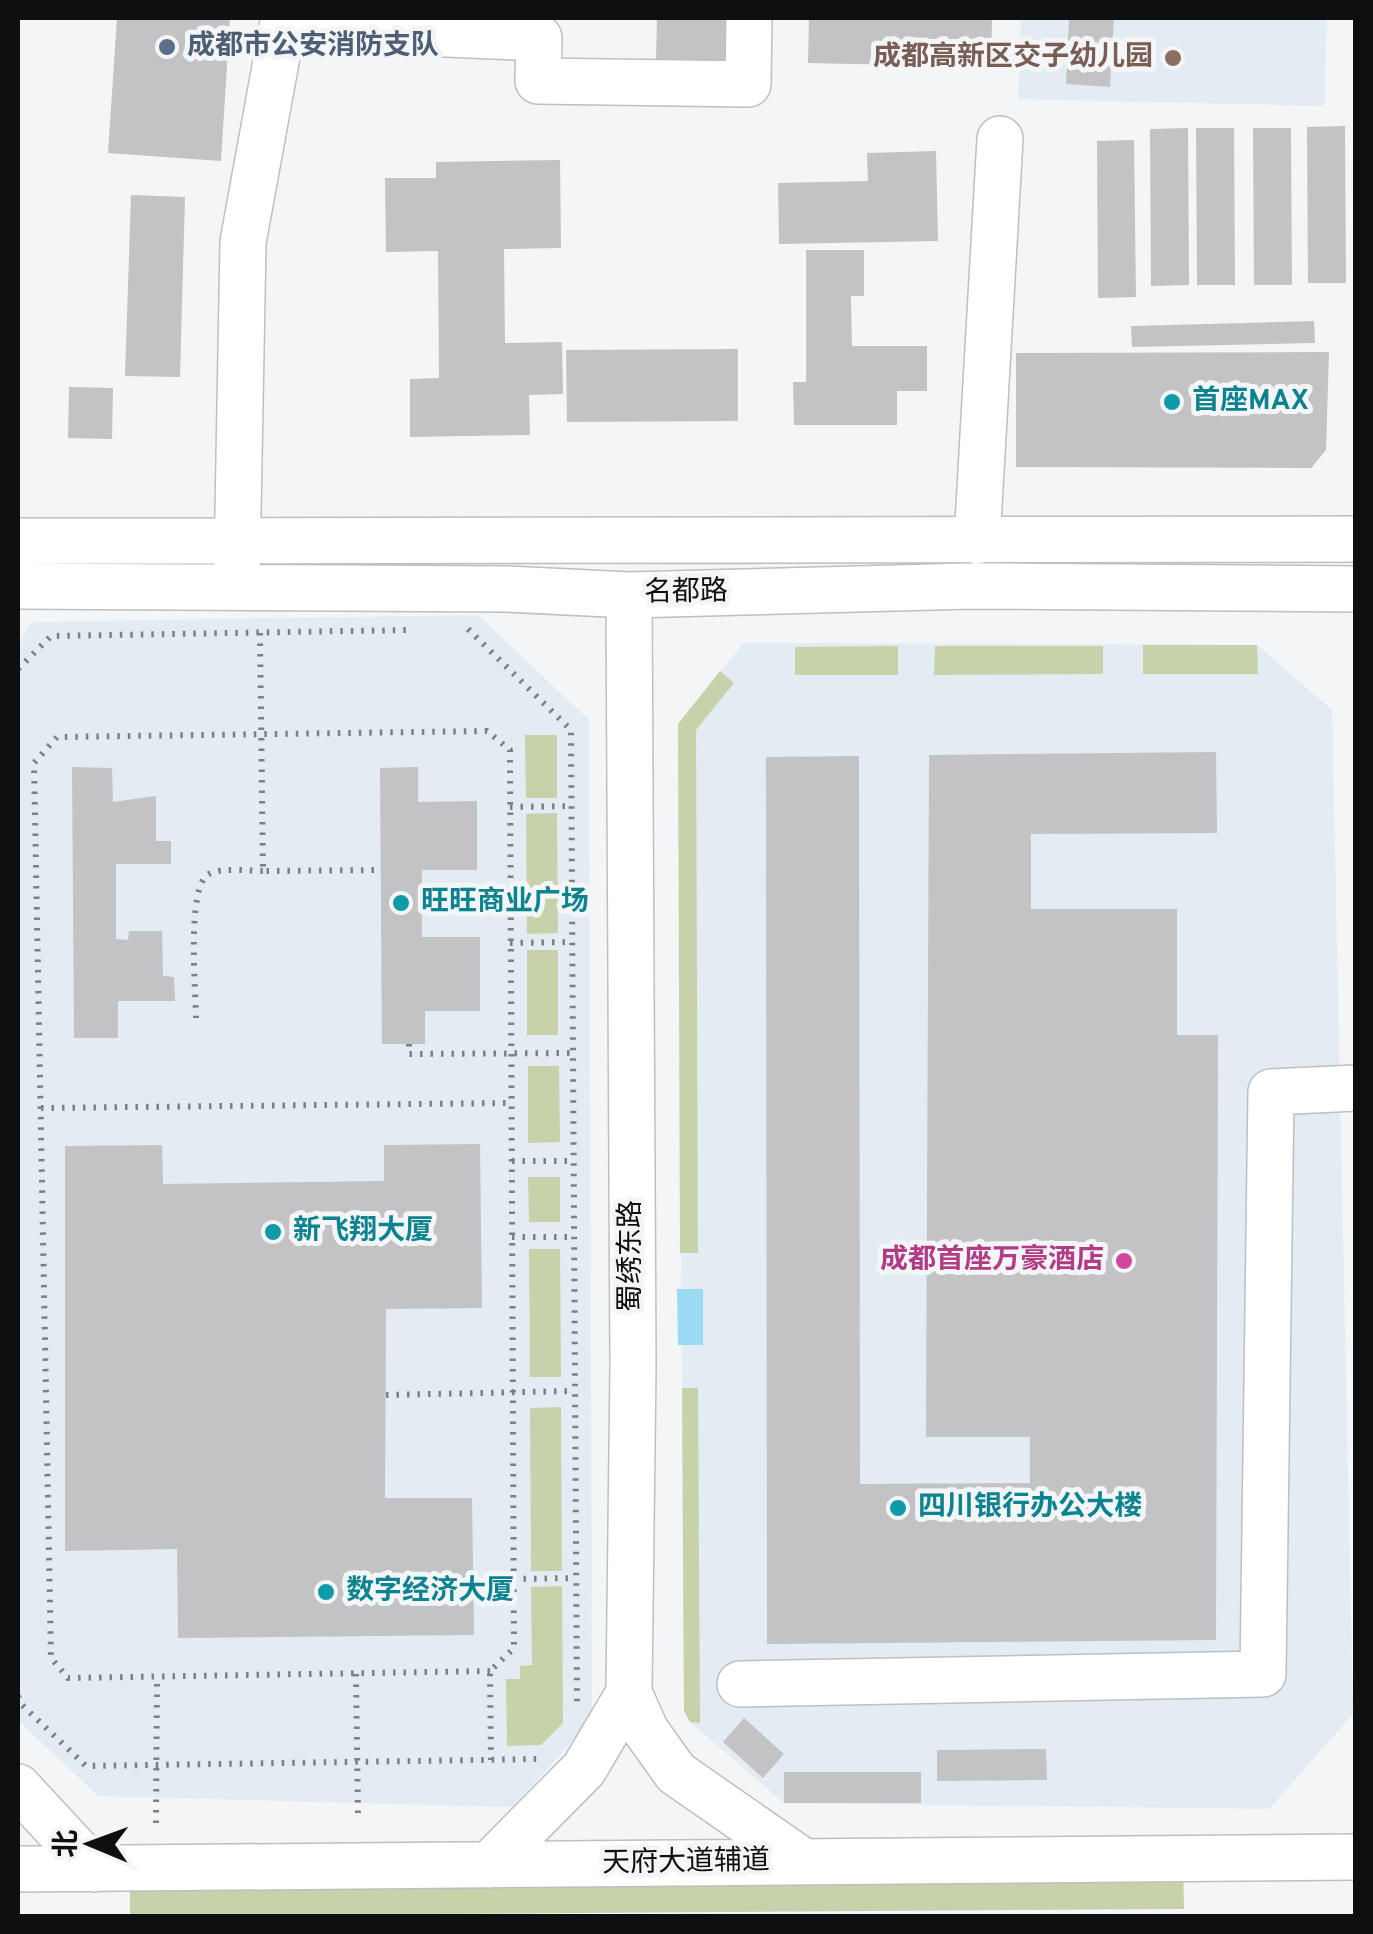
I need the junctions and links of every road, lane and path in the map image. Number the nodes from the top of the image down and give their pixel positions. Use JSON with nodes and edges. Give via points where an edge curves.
{"nodes":[{"id":1,"x":750,"y":18,"type":"edge"},
{"id":2,"x":283,"y":22,"type":"edge"},
{"id":3,"x":1000,"y":139,"type":"dead end"},
{"id":4,"x":1356,"y":540,"type":"edge"},
{"id":5,"x":18,"y":541,"type":"edge"},
{"id":6,"x":237,"y":541,"type":"junction"},
{"id":7,"x":977,"y":541,"type":"junction"},
{"id":8,"x":18,"y":586,"type":"edge"},
{"id":9,"x":236,"y":586,"type":"junction"},
{"id":10,"x":1356,"y":589,"type":"edge"},
{"id":11,"x":629,"y":594,"type":"junction"},
{"id":12,"x":453,"y":629,"type":"dead end"},
{"id":13,"x":414,"y":630,"type":"dead end"},
{"id":14,"x":260,"y":633,"type":"junction"},
{"id":15,"x":18,"y":669,"type":"edge"},
{"id":16,"x":261,"y":734,"type":"junction"},
{"id":17,"x":510,"y":806,"type":"junction"},
{"id":18,"x":571,"y":806,"type":"junction"},
{"id":19,"x":381,"y":870,"type":"dead end"},
{"id":20,"x":263,"y":871,"type":"junction"},
{"id":21,"x":572,"y":942,"type":"junction"},
{"id":22,"x":510,"y":943,"type":"junction"},
{"id":23,"x":196,"y":1018,"type":"dead end"},
{"id":24,"x":409,"y":1044,"type":"dead end"},
{"id":25,"x":511,"y":1053,"type":"junction"},
{"id":26,"x":572,"y":1053,"type":"junction"},
{"id":27,"x":1356,"y":1088,"type":"edge"},
{"id":28,"x":511,"y":1103,"type":"junction"},
{"id":29,"x":41,"y":1108,"type":"junction"},
{"id":30,"x":512,"y":1161,"type":"junction"},
{"id":31,"x":573,"y":1161,"type":"junction"},
{"id":32,"x":512,"y":1237,"type":"junction"},
{"id":33,"x":574,"y":1237,"type":"junction"},
{"id":34,"x":574,"y":1391,"type":"junction"},
{"id":35,"x":512,"y":1392,"type":"junction"},
{"id":36,"x":386,"y":1394,"type":"dead end"},
{"id":37,"x":576,"y":1578,"type":"junction"},
{"id":38,"x":513,"y":1579,"type":"junction"},
{"id":39,"x":490,"y":1671,"type":"junction"},
{"id":40,"x":356,"y":1674,"type":"junction"},
{"id":41,"x":157,"y":1676,"type":"junction"},
{"id":42,"x":740,"y":1684,"type":"dead end"},
{"id":43,"x":629,"y":1693,"type":"junction"},
{"id":44,"x":18,"y":1696,"type":"edge"},
{"id":45,"x":577,"y":1723,"type":"dead end"},
{"id":46,"x":554,"y":1747,"type":"dead end"},
{"id":47,"x":542,"y":1759,"type":"junction"},
{"id":48,"x":492,"y":1760,"type":"junction"},
{"id":49,"x":357,"y":1762,"type":"junction"},
{"id":50,"x":156,"y":1765,"type":"junction"},
{"id":51,"x":530,"y":1772,"type":"dead end"},
{"id":52,"x":18,"y":1787,"type":"edge"},
{"id":53,"x":358,"y":1819,"type":"dead end"},
{"id":54,"x":156,"y":1823,"type":"dead end"},
{"id":55,"x":1356,"y":1857,"type":"edge"},
{"id":56,"x":804,"y":1862,"type":"junction"},
{"id":57,"x":488,"y":1865,"type":"junction"},
{"id":58,"x":18,"y":1869,"type":"edge"},
{"id":59,"x":94,"y":1869,"type":"junction"}],
"edges":[{"from":1,"to":2,"type":"street","via":[[748,84],[538,81],[539,38]]},
{"from":2,"to":6,"type":"street","via":[[242,242]]},
{"from":3,"to":7,"type":"street"},
{"from":4,"to":7,"type":"street"},
{"from":5,"to":6,"type":"street"},
{"from":6,"to":7,"type":"street"},
{"from":6,"to":9,"type":"street"},
{"from":8,"to":9,"type":"street","name":"名都路"},
{"from":9,"to":11,"type":"street","name":"名都路"},
{"from":10,"to":11,"type":"street","name":"名都路","via":[[971,586]]},
{"from":11,"to":43,"type":"street","name":"蜀绣东路"},
{"from":12,"to":18,"type":"path","via":[[472,629],[570,730]]},
{"from":13,"to":14,"type":"path"},
{"from":14,"to":15,"type":"path","via":[[50,636]]},
{"from":14,"to":16,"type":"path"},
{"from":16,"to":17,"type":"path","via":[[487,731],[510,750]]},
{"from":16,"to":20,"type":"path"},
{"from":16,"to":29,"type":"path","via":[[57,737],[34,763]]},
{"from":17,"to":18,"type":"path"},
{"from":17,"to":22,"type":"path"},
{"from":18,"to":21,"type":"path"},
{"from":19,"to":20,"type":"path"},
{"from":20,"to":23,"type":"path","via":[[211,872],[201,880],[195,900]]},
{"from":21,"to":22,"type":"path"},
{"from":21,"to":26,"type":"path"},
{"from":22,"to":25,"type":"path"},
{"from":24,"to":25,"type":"path","via":[[409,1054]]},
{"from":25,"to":26,"type":"path"},
{"from":25,"to":28,"type":"path"},
{"from":26,"to":31,"type":"path"},
{"from":27,"to":42,"type":"street","via":[[1270,1092],[1263,1674]]},
{"from":28,"to":29,"type":"path"},
{"from":28,"to":30,"type":"path"},
{"from":29,"to":41,"type":"path","via":[[51,1658],[68,1678]]},
{"from":30,"to":31,"type":"path"},
{"from":30,"to":32,"type":"path"},
{"from":31,"to":33,"type":"path"},
{"from":32,"to":33,"type":"path"},
{"from":32,"to":35,"type":"path"},
{"from":33,"to":34,"type":"path"},
{"from":34,"to":35,"type":"path"},
{"from":34,"to":37,"type":"path"},
{"from":35,"to":36,"type":"path"},
{"from":35,"to":38,"type":"path"},
{"from":37,"to":38,"type":"path"},
{"from":37,"to":45,"type":"path"},
{"from":38,"to":39,"type":"path","via":[[514,1648]]},
{"from":39,"to":40,"type":"path"},
{"from":39,"to":48,"type":"path"},
{"from":40,"to":41,"type":"path"},
{"from":40,"to":49,"type":"path"},
{"from":41,"to":50,"type":"path"},
{"from":43,"to":56,"type":"street","via":[[676,1773]]},
{"from":43,"to":57,"type":"street","via":[[584,1768]]},
{"from":44,"to":50,"type":"path","via":[[86,1766]]},
{"from":46,"to":47,"type":"path"},
{"from":47,"to":48,"type":"path"},
{"from":47,"to":51,"type":"path"},
{"from":48,"to":49,"type":"path"},
{"from":49,"to":50,"type":"path"},
{"from":49,"to":53,"type":"path"},
{"from":50,"to":54,"type":"path"},
{"from":52,"to":59,"type":"street"},
{"from":55,"to":56,"type":"street","name":"天府大道辅道"},
{"from":56,"to":57,"type":"street","name":"天府大道辅道"},
{"from":57,"to":59,"type":"street","name":"天府大道辅道"},
{"from":58,"to":59,"type":"street","name":"天府大道辅道"}]}
